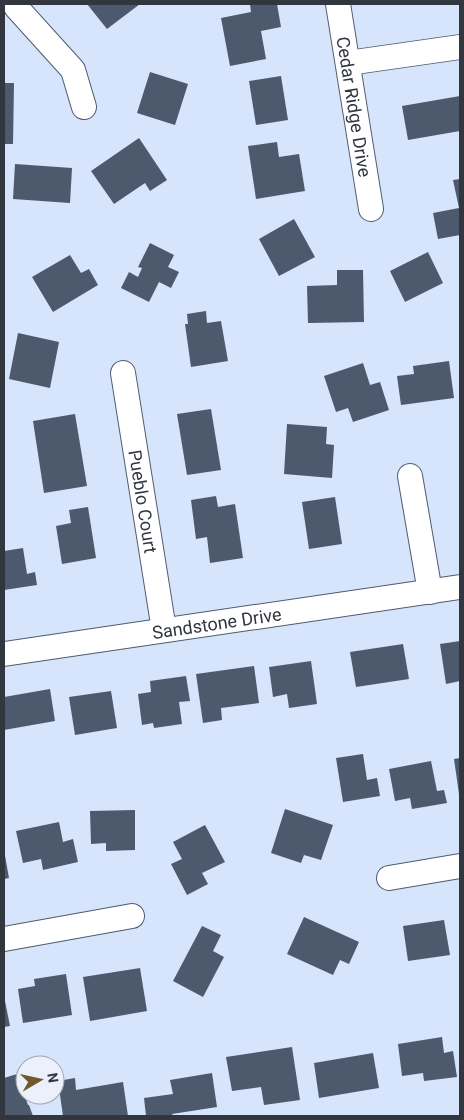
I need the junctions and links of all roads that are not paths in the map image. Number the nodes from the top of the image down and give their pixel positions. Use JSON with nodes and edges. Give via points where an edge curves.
{"nodes":[{"id":1,"x":338,"y":4,"type":"edge"},
{"id":2,"x":14,"y":9,"type":"edge"},
{"id":3,"x":460,"y":47,"type":"edge"},
{"id":4,"x":348,"y":63,"type":"junction"},
{"id":5,"x":84,"y":106,"type":"dead end"},
{"id":6,"x":371,"y":209,"type":"dead end"},
{"id":7,"x":122,"y":373,"type":"dead end"},
{"id":8,"x":410,"y":476,"type":"dead end"},
{"id":9,"x":460,"y":587,"type":"edge"},
{"id":10,"x":430,"y":592,"type":"junction"},
{"id":11,"x":164,"y":630,"type":"junction"},
{"id":12,"x":4,"y":654,"type":"edge"},
{"id":13,"x":460,"y":866,"type":"edge"},
{"id":14,"x":389,"y":878,"type":"dead end"},
{"id":15,"x":132,"y":916,"type":"dead end"},
{"id":16,"x":4,"y":939,"type":"edge"}],
"edges":[{"from":1,"to":4,"type":"street","name":"Cedar Ridge Drive"},
{"from":2,"to":5,"type":"street","via":[[73,70]]},
{"from":3,"to":4,"type":"street"},
{"from":4,"to":6,"type":"street","name":"Cedar Ridge Drive"},
{"from":7,"to":11,"type":"street","name":"Pueblo Court"},
{"from":8,"to":10,"type":"street"},
{"from":9,"to":10,"type":"street","name":"Sandstone Drive"},
{"from":10,"to":11,"type":"street","name":"Sandstone Drive"},
{"from":11,"to":12,"type":"street","name":"Sandstone Drive"},
{"from":13,"to":14,"type":"street"},
{"from":15,"to":16,"type":"street"}]}
